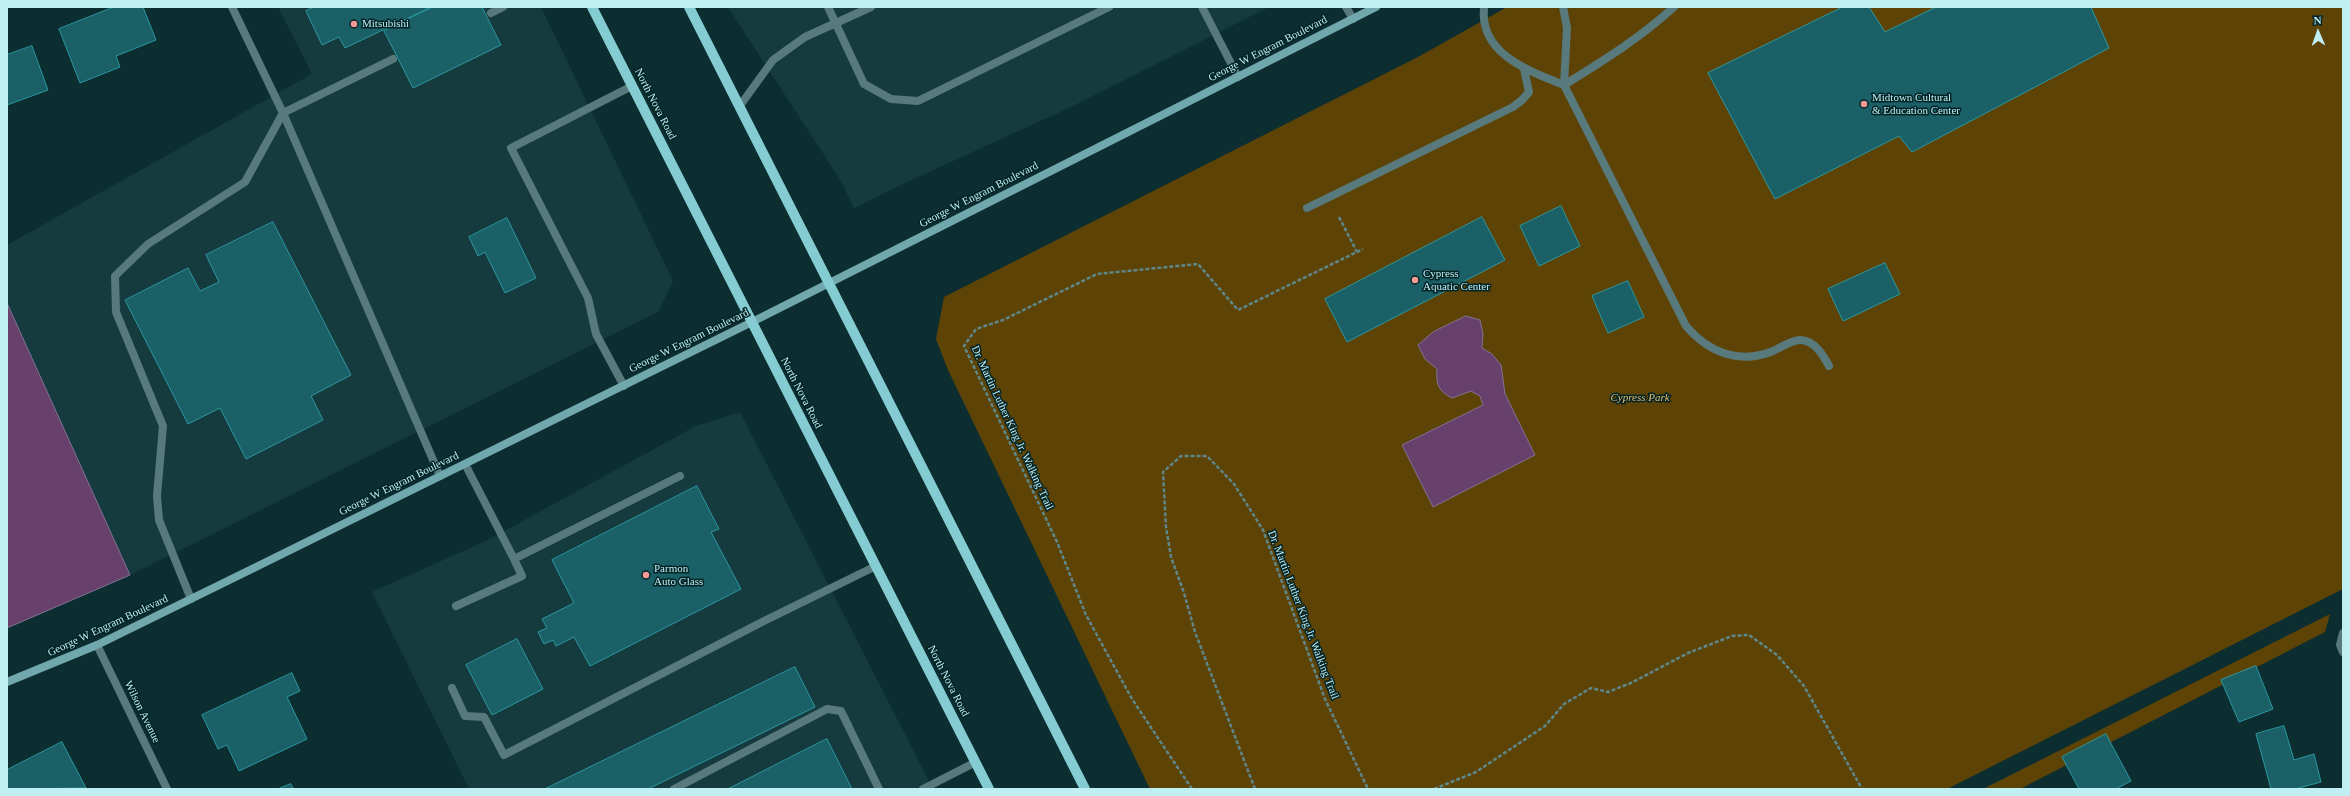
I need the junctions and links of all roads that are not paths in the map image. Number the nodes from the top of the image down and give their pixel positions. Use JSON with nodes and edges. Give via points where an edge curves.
{"nodes":[{"id":1,"x":232,"y":7,"type":"edge"},
{"id":2,"x":503,"y":7,"type":"edge"},
{"id":3,"x":592,"y":7,"type":"edge"},
{"id":4,"x":689,"y":7,"type":"edge"},
{"id":5,"x":828,"y":7,"type":"edge"},
{"id":6,"x":871,"y":7,"type":"edge"},
{"id":7,"x":1109,"y":7,"type":"edge"},
{"id":8,"x":1202,"y":7,"type":"edge"},
{"id":9,"x":1346,"y":7,"type":"edge"},
{"id":10,"x":1376,"y":7,"type":"edge"},
{"id":11,"x":1484,"y":7,"type":"edge"},
{"id":12,"x":1563,"y":7,"type":"edge"},
{"id":13,"x":1674,"y":7,"type":"edge"},
{"id":14,"x":491,"y":13,"type":"dead end"},
{"id":15,"x":1353,"y":19,"type":"junction"},
{"id":16,"x":836,"y":24,"type":"junction"},
{"id":17,"x":393,"y":59,"type":"dead end"},
{"id":18,"x":1524,"y":69,"type":"junction"},
{"id":19,"x":1238,"y":77,"type":"junction"},
{"id":20,"x":1564,"y":85,"type":"junction"},
{"id":21,"x":632,"y":86,"type":"junction"},
{"id":22,"x":740,"y":107,"type":"junction"},
{"id":23,"x":283,"y":113,"type":"junction"},
{"id":24,"x":1307,"y":208,"type":"dead end"},
{"id":25,"x":828,"y":284,"type":"junction"},
{"id":26,"x":752,"y":322,"type":"junction"},
{"id":27,"x":1829,"y":366,"type":"dead end"},
{"id":28,"x":624,"y":386,"type":"junction"},
{"id":29,"x":465,"y":464,"type":"junction"},
{"id":30,"x":440,"y":476,"type":"junction"},
{"id":31,"x":680,"y":476,"type":"dead end"},
{"id":32,"x":514,"y":559,"type":"junction"},
{"id":33,"x":876,"y":566,"type":"junction"},
{"id":34,"x":191,"y":599,"type":"junction"},
{"id":35,"x":456,"y":606,"type":"dead end"},
{"id":36,"x":2343,"y":633,"type":"edge"},
{"id":37,"x":97,"y":646,"type":"junction"},
{"id":38,"x":2341,"y":648,"type":"edge"},
{"id":39,"x":7,"y":682,"type":"edge"},
{"id":40,"x":452,"y":688,"type":"dead end"},
{"id":41,"x":976,"y":762,"type":"junction"},
{"id":42,"x":167,"y":789,"type":"edge"},
{"id":43,"x":674,"y":789,"type":"edge"},
{"id":44,"x":879,"y":789,"type":"edge"},
{"id":45,"x":923,"y":789,"type":"edge"},
{"id":46,"x":989,"y":789,"type":"edge"},
{"id":47,"x":1085,"y":789,"type":"edge"}],
"edges":[{"from":1,"to":23,"type":"street"},
{"from":2,"to":14,"type":"street"},
{"from":3,"to":21,"type":"main road","name":"North Nova Road"},
{"from":4,"to":22,"type":"main road"},
{"from":5,"to":16,"type":"street"},
{"from":6,"to":16,"type":"street"},
{"from":7,"to":16,"type":"street","via":[[918,101],[891,99],[864,84]]},
{"from":8,"to":19,"type":"street"},
{"from":9,"to":15,"type":"street"},
{"from":10,"to":15,"type":"main road","name":"George W Engram Boulevard"},
{"from":11,"to":18,"type":"street","via":[[1483,22],[1489,37],[1499,50]]},
{"from":12,"to":20,"type":"street","via":[[1567,28]]},
{"from":13,"to":20,"type":"street","via":[[1625,47]]},
{"from":15,"to":19,"type":"main road","name":"George W Engram Boulevard"},
{"from":16,"to":22,"type":"street","via":[[805,37],[773,60]]},
{"from":17,"to":23,"type":"street"},
{"from":18,"to":20,"type":"street"},
{"from":18,"to":24,"type":"street","via":[[1529,92],[1513,107]]},
{"from":19,"to":25,"type":"main road","name":"George W Engram Boulevard"},
{"from":20,"to":27,"type":"street","via":[[1686,326],[1698,340],[1726,355],[1745,358],[1800,340],[1806,341],[1818,349]]},
{"from":21,"to":26,"type":"main road","name":"North Nova Road"},
{"from":21,"to":28,"type":"street","via":[[511,148],[588,298],[596,334]]},
{"from":22,"to":25,"type":"main road"},
{"from":23,"to":30,"type":"street"},
{"from":23,"to":34,"type":"street","via":[[246,182],[148,244],[115,276],[116,312],[163,426],[157,496],[159,520]]},
{"from":25,"to":26,"type":"main road","name":"George W Engram Boulevard"},
{"from":25,"to":47,"type":"main road"},
{"from":26,"to":28,"type":"main road","name":"George W Engram Boulevard"},
{"from":26,"to":33,"type":"main road","name":"North Nova Road"},
{"from":28,"to":29,"type":"main road","name":"George W Engram Boulevard"},
{"from":29,"to":30,"type":"main road","name":"George W Engram Boulevard"},
{"from":29,"to":32,"type":"street"},
{"from":30,"to":34,"type":"main road","name":"George W Engram Boulevard"},
{"from":31,"to":32,"type":"street"},
{"from":32,"to":35,"type":"street","via":[[522,576]]},
{"from":33,"to":40,"type":"street","via":[[504,755],[484,717],[465,716]]},
{"from":33,"to":41,"type":"main road","name":"North Nova Road"},
{"from":34,"to":37,"type":"main road","name":"George W Engram Boulevard"},
{"from":36,"to":38,"type":"street"},
{"from":37,"to":39,"type":"main road","name":"George W Engram Boulevard"},
{"from":37,"to":42,"type":"street","name":"Wilson Avenue"},
{"from":41,"to":45,"type":"street"},
{"from":41,"to":46,"type":"main road","name":"North Nova Road"},
{"from":43,"to":44,"type":"street","via":[[827,709],[841,711]]}]}
